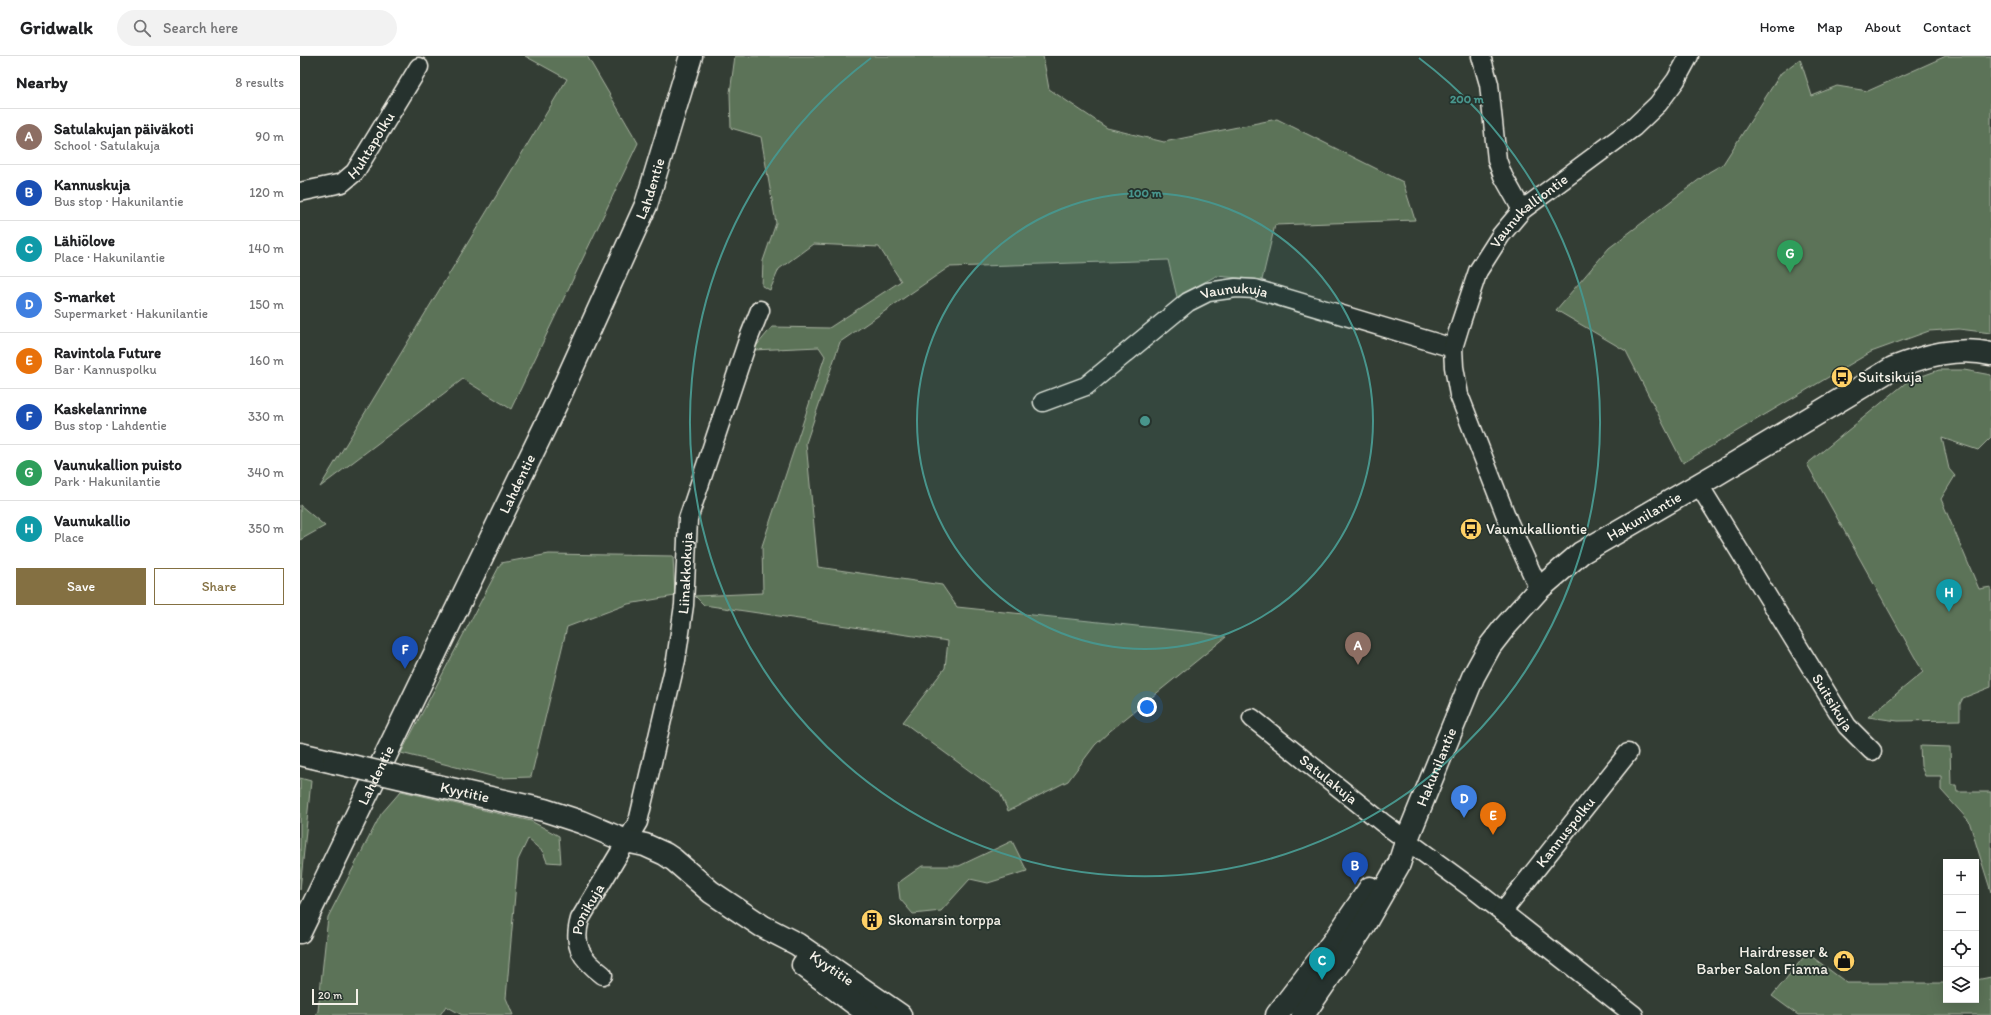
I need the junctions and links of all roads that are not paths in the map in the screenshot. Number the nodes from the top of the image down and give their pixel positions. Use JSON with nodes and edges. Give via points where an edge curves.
{"nodes":[{"id":1,"x":691,"y":56,"type":"edge"},
{"id":2,"x":1481,"y":56,"type":"edge"},
{"id":3,"x":1689,"y":56,"type":"edge"},
{"id":4,"x":419,"y":67,"type":"dead end"},
{"id":5,"x":300,"y":192,"type":"edge"},
{"id":6,"x":1522,"y":210,"type":"junction"},
{"id":7,"x":760,"y":310,"type":"dead end"},
{"id":8,"x":1453,"y":348,"type":"junction"},
{"id":9,"x":1991,"y":354,"type":"edge"},
{"id":10,"x":1043,"y":402,"type":"dead end"},
{"id":11,"x":1699,"y":485,"type":"junction"},
{"id":12,"x":1539,"y":589,"type":"junction"},
{"id":13,"x":1252,"y":718,"type":"dead end"},
{"id":14,"x":1872,"y":751,"type":"dead end"},
{"id":15,"x":1628,"y":753,"type":"dead end"},
{"id":16,"x":300,"y":754,"type":"edge"},
{"id":17,"x":1407,"y":839,"type":"junction"},
{"id":18,"x":626,"y":840,"type":"junction"},
{"id":19,"x":314,"y":900,"type":"junction"},
{"id":20,"x":1502,"y":912,"type":"junction"},
{"id":21,"x":300,"y":926,"type":"edge"},
{"id":22,"x":762,"y":926,"type":"junction"},
{"id":23,"x":300,"y":932,"type":"edge"},
{"id":24,"x":603,"y":975,"type":"dead end"},
{"id":25,"x":870,"y":1015,"type":"edge"},
{"id":26,"x":900,"y":1015,"type":"edge"},
{"id":27,"x":1276,"y":1015,"type":"edge"},
{"id":28,"x":1303,"y":1015,"type":"edge"},
{"id":29,"x":1634,"y":1015,"type":"edge"}],
"edges":[{"from":1,"to":19,"type":"main road","name":"Lahdentie","via":[[643,212],[555,406]]},
{"from":2,"to":6,"type":"street","via":[[1489,84],[1497,160]]},
{"from":3,"to":6,"type":"street","name":"Vaunukalliontie","via":[[1676,80],[1658,104],[1634,127]]},
{"from":4,"to":5,"type":"street","name":"Huhtapolku","via":[[355,172],[342,183]]},
{"from":6,"to":8,"type":"street","name":"Vaunukalliontie","via":[[1500,235],[1478,271]]},
{"from":7,"to":18,"type":"street","name":"Liinakkokuja","via":[[688,519],[684,605],[676,660],[638,822]]},
{"from":8,"to":10,"type":"street","name":"Vaunukuja","via":[[1255,289],[1236,288],[1208,292],[1188,302],[1086,386]]},
{"from":8,"to":12,"type":"street","name":"Vaunukalliontie","via":[[1454,367],[1463,409],[1508,521]]},
{"from":9,"to":11,"type":"main road","name":"Hakunilantie","via":[[1945,352],[1893,368]]},
{"from":11,"to":12,"type":"main road","name":"Hakunilantie","via":[[1581,553]]},
{"from":11,"to":14,"type":"street","name":"Suitsikuja","via":[[1847,726]]},
{"from":12,"to":17,"type":"main road","name":"Hakunilantie","via":[[1490,646],[1473,676]]},
{"from":13,"to":17,"type":"street","name":"Satulakuja"},
{"from":15,"to":20,"type":"street","name":"Kannuspolku"},
{"from":16,"to":18,"type":"main road","name":"Kyytitie","bridge":true,"via":[[544,810]]},
{"from":17,"to":20,"type":"street","name":"Satulakuja"},
{"from":17,"to":27,"type":"main road","name":"Hakunilantie","via":[[1388,857],[1343,927]]},
{"from":17,"to":28,"type":"main road","name":"Hakunilantie","via":[[1399,864],[1360,932]]},
{"from":18,"to":22,"type":"main road","name":"Kyytitie","via":[[640,854],[669,873],[711,892]]},
{"from":18,"to":24,"type":"street","name":"Ponikuja","via":[[580,919],[578,927],[579,951]]},
{"from":19,"to":21,"type":"main road","name":"Lahdentie"},
{"from":19,"to":23,"type":"main road","name":"Lahdentie"},
{"from":20,"to":29,"type":"street","name":"Satulakuja"},
{"from":22,"to":25,"type":"main road","name":"Kyytitie","via":[[792,956]]},
{"from":22,"to":26,"type":"main road","name":"Kyytitie","via":[[797,944]]}]}
